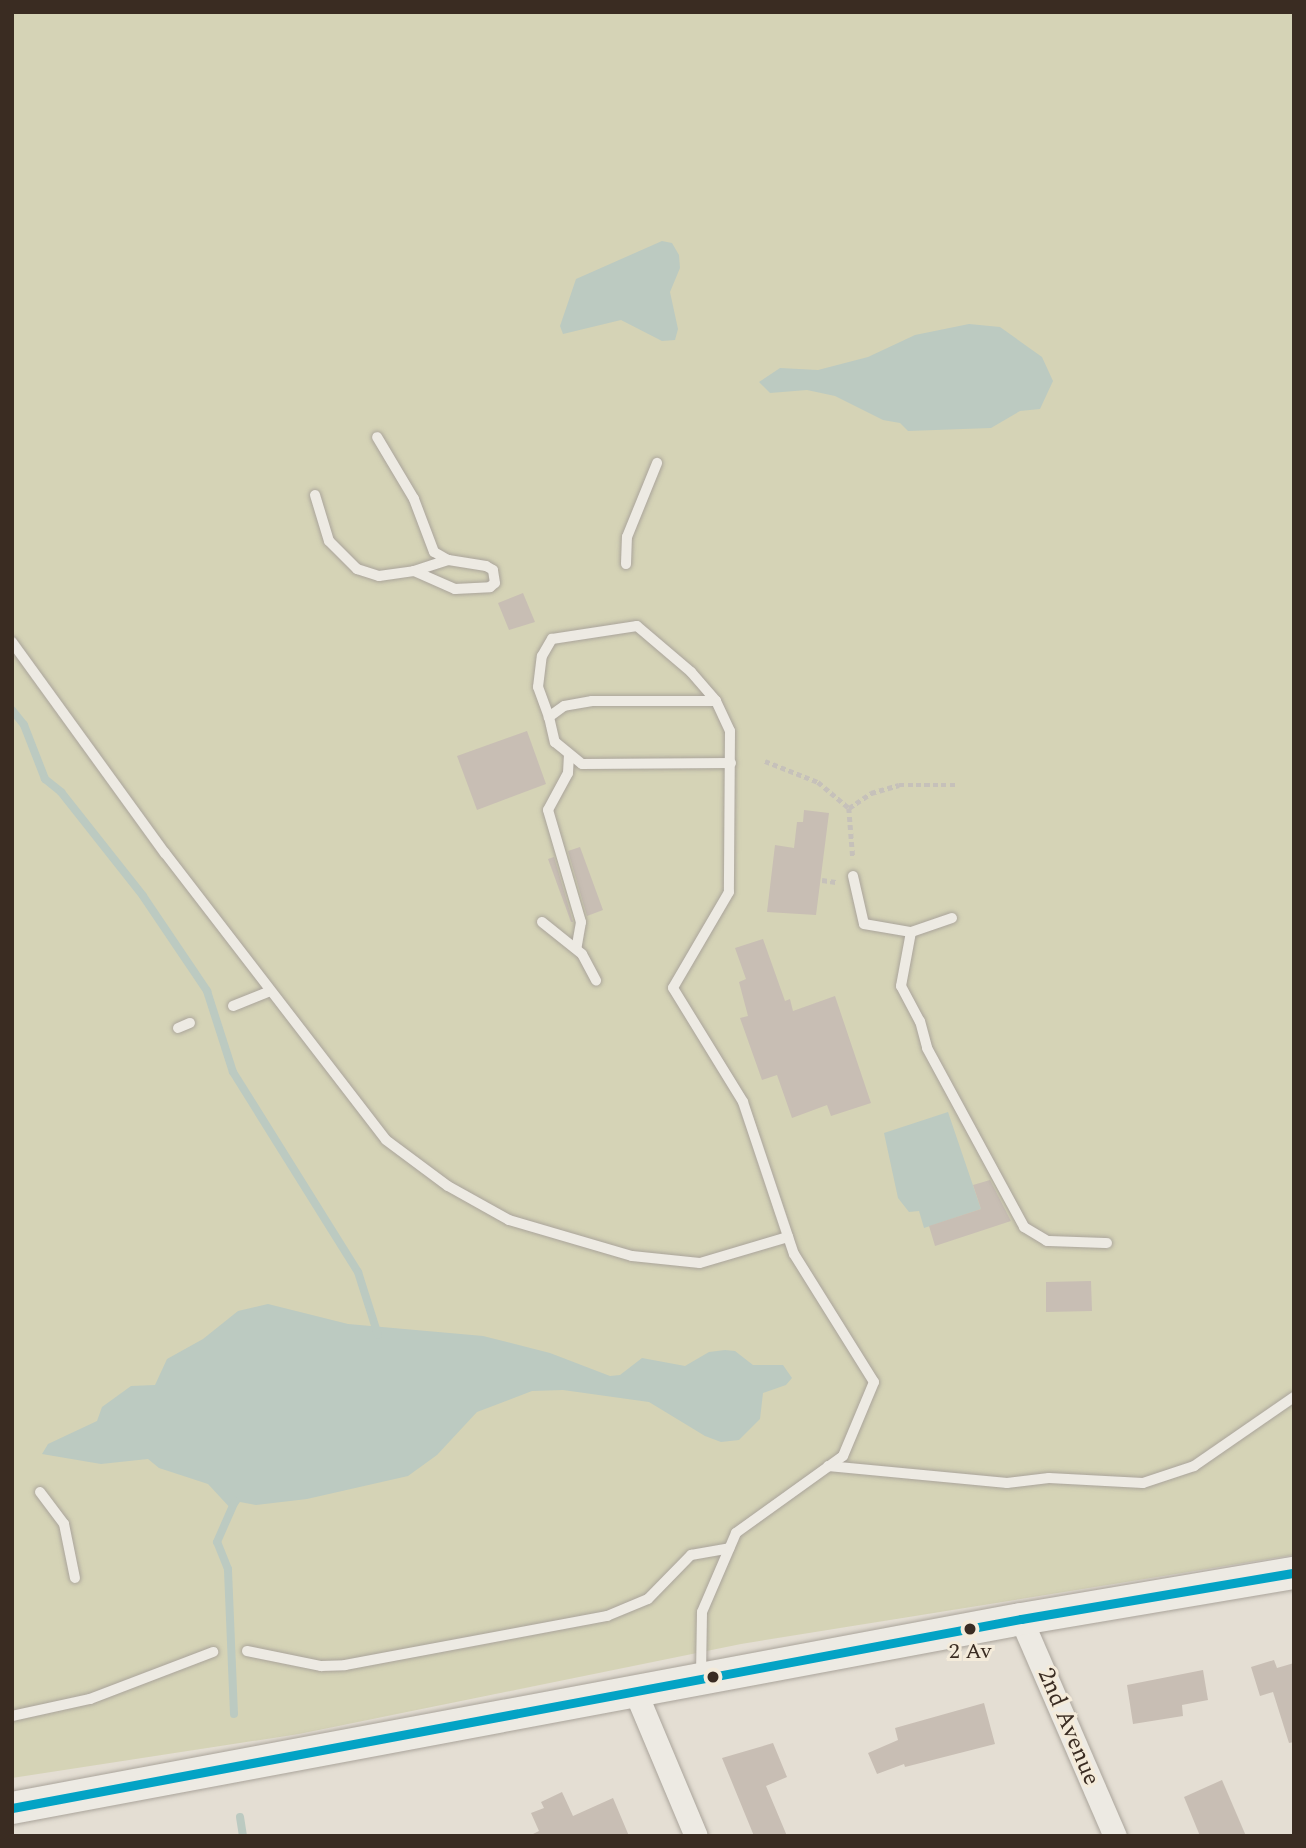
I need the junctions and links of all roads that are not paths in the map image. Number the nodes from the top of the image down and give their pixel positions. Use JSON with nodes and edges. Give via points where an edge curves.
{"nodes":[{"id":1,"x":377,"y":437,"type":"dead end"},
{"id":2,"x":657,"y":463,"type":"dead end"},
{"id":3,"x":315,"y":495,"type":"dead end"},
{"id":4,"x":448,"y":560,"type":"junction"},
{"id":5,"x":626,"y":564,"type":"dead end"},
{"id":6,"x":414,"y":571,"type":"junction"},
{"id":7,"x":12,"y":642,"type":"edge"},
{"id":8,"x":716,"y":701,"type":"junction"},
{"id":9,"x":549,"y":717,"type":"junction"},
{"id":10,"x":569,"y":754,"type":"junction"},
{"id":11,"x":731,"y":763,"type":"junction"},
{"id":12,"x":853,"y":876,"type":"road end"},
{"id":13,"x":952,"y":918,"type":"dead end"},
{"id":14,"x":542,"y":922,"type":"dead end"},
{"id":15,"x":911,"y":932,"type":"junction"},
{"id":16,"x":576,"y":949,"type":"junction"},
{"id":17,"x":596,"y":980,"type":"dead end"},
{"id":18,"x":270,"y":991,"type":"junction"},
{"id":19,"x":233,"y":1006,"type":"dead end"},
{"id":20,"x":190,"y":1023,"type":"dead end"},
{"id":21,"x":178,"y":1028,"type":"dead end"},
{"id":22,"x":788,"y":1237,"type":"junction"},
{"id":23,"x":1107,"y":1243,"type":"dead end"},
{"id":24,"x":1294,"y":1397,"type":"edge"},
{"id":25,"x":828,"y":1466,"type":"junction"},
{"id":26,"x":40,"y":1492,"type":"dead end"},
{"id":27,"x":729,"y":1548,"type":"junction"},
{"id":28,"x":1294,"y":1573,"type":"edge"},
{"id":29,"x":75,"y":1578,"type":"dead end"},
{"id":30,"x":1021,"y":1619,"type":"junction"},
{"id":31,"x":247,"y":1651,"type":"dead end"},
{"id":32,"x":213,"y":1652,"type":"dead end"},
{"id":33,"x":701,"y":1678,"type":"junction"},
{"id":34,"x":635,"y":1690,"type":"junction"},
{"id":35,"x":12,"y":1716,"type":"edge"},
{"id":36,"x":12,"y":1808,"type":"edge"},
{"id":37,"x":696,"y":1836,"type":"edge"},
{"id":38,"x":1115,"y":1836,"type":"edge"}],
"edges":[{"from":1,"to":4,"type":"lane","via":[[414,499],[429,544]]},
{"from":2,"to":5,"type":"lane","via":[[627,537]]},
{"from":3,"to":6,"type":"lane","via":[[329,541],[347,562],[379,576]]},
{"from":4,"to":6,"type":"lane"},
{"from":4,"to":6,"type":"lane","via":[[486,566],[493,570],[495,583],[454,589]]},
{"from":7,"to":18,"type":"lane"},
{"from":8,"to":9,"type":"lane","via":[[592,701],[564,706]]},
{"from":8,"to":9,"type":"lane","via":[[691,672],[637,626],[552,639],[542,656],[538,687]]},
{"from":8,"to":11,"type":"lane","via":[[730,731]]},
{"from":9,"to":10,"type":"lane","via":[[555,743]]},
{"from":10,"to":11,"type":"lane","via":[[582,764]]},
{"from":10,"to":16,"type":"lane","via":[[568,773],[548,810],[581,922]]},
{"from":11,"to":22,"type":"lane","via":[[729,892],[673,988],[743,1102]]},
{"from":12,"to":15,"type":"lane","via":[[864,924]]},
{"from":13,"to":15,"type":"lane"},
{"from":14,"to":16,"type":"lane"},
{"from":15,"to":23,"type":"lane","via":[[901,986],[920,1021],[927,1048],[1024,1227],[1047,1241]]},
{"from":16,"to":17,"type":"lane"},
{"from":18,"to":19,"type":"lane"},
{"from":18,"to":22,"type":"lane","via":[[386,1140],[448,1186],[509,1220],[632,1256],[700,1263]]},
{"from":20,"to":21,"type":"lane"},
{"from":22,"to":25,"type":"lane","via":[[794,1254],[874,1382],[843,1455]]},
{"from":24,"to":25,"type":"lane","via":[[1194,1466],[1143,1483],[1049,1478],[1007,1483]]},
{"from":25,"to":27,"type":"lane","via":[[736,1533]]},
{"from":26,"to":29,"type":"lane","via":[[64,1524]]},
{"from":27,"to":31,"type":"lane","via":[[691,1555],[648,1599],[607,1616],[345,1665],[321,1666]]},
{"from":27,"to":33,"type":"lane","via":[[702,1612]]},
{"from":28,"to":30,"type":"main road"},
{"from":30,"to":33,"type":"main road"},
{"from":30,"to":38,"type":"street","name":"2nd Avenue"},
{"from":32,"to":35,"type":"lane","via":[[90,1699]]},
{"from":33,"to":34,"type":"main road"},
{"from":34,"to":36,"type":"main road"},
{"from":34,"to":37,"type":"street"}]}
